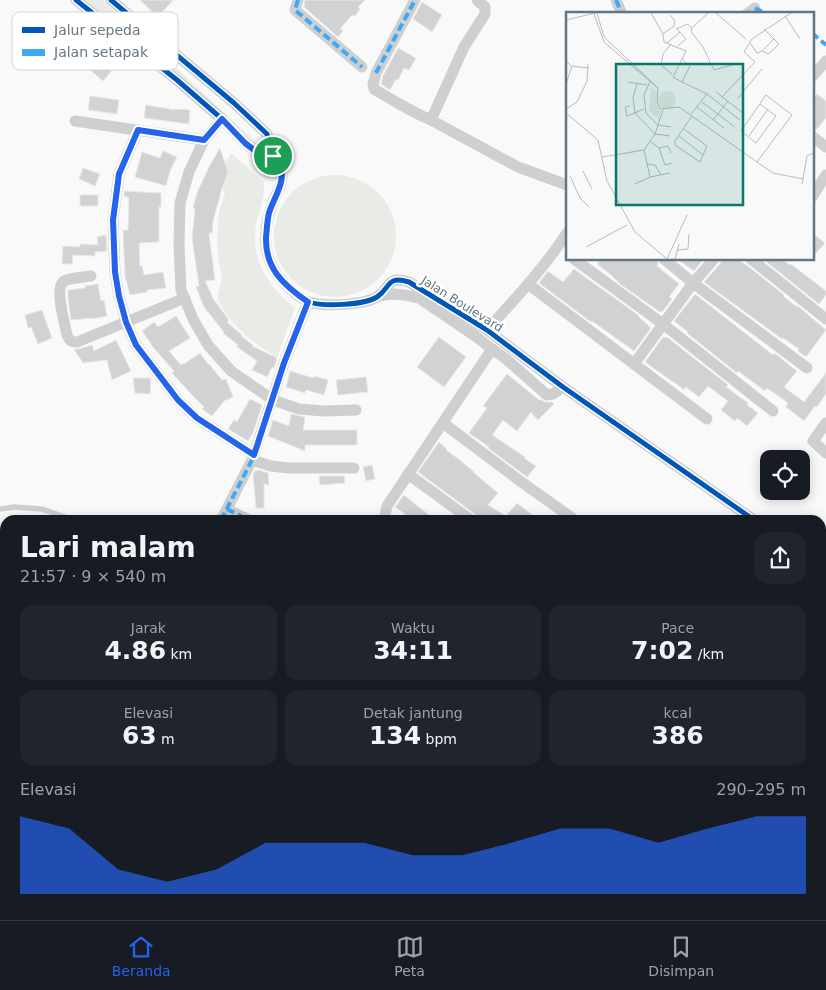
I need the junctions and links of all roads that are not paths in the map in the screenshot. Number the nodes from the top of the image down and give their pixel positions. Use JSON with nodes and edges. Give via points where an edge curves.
{"nodes":[{"id":1,"x":76,"y":0,"type":"edge"},
{"id":2,"x":111,"y":0,"type":"edge"},
{"id":3,"x":298,"y":0,"type":"edge"},
{"id":4,"x":415,"y":0,"type":"edge"},
{"id":5,"x":477,"y":0,"type":"edge"},
{"id":6,"x":616,"y":0,"type":"edge"},
{"id":7,"x":91,"y":12,"type":"edge"},
{"id":8,"x":125,"y":12,"type":"edge"},
{"id":9,"x":621,"y":12,"type":"edge"},
{"id":10,"x":178,"y":57,"type":"edge"},
{"id":11,"x":826,"y":61,"type":"edge"},
{"id":12,"x":362,"y":67,"type":"dead end"},
{"id":13,"x":164,"y":70,"type":"edge"},
{"id":14,"x":814,"y":75,"type":"edge"},
{"id":15,"x":222,"y":119,"type":"junction"},
{"id":16,"x":431,"y":120,"type":"junction"},
{"id":17,"x":75,"y":121,"type":"dead end"},
{"id":18,"x":138,"y":130,"type":"junction"},
{"id":19,"x":814,"y":138,"type":"edge"},
{"id":20,"x":204,"y":140,"type":"junction"},
{"id":21,"x":826,"y":147,"type":"edge"},
{"id":22,"x":273,"y":156,"type":"junction"},
{"id":23,"x":826,"y":175,"type":"edge"},
{"id":24,"x":566,"y":186,"type":"edge"},
{"id":25,"x":814,"y":194,"type":"edge"},
{"id":26,"x":566,"y":237,"type":"edge"},
{"id":27,"x":563,"y":250,"type":"edge"},
{"id":28,"x":575,"y":260,"type":"edge"},
{"id":29,"x":665,"y":260,"type":"edge"},
{"id":30,"x":713,"y":260,"type":"edge"},
{"id":31,"x":752,"y":260,"type":"edge"},
{"id":32,"x":91,"y":276,"type":"dead end"},
{"id":33,"x":693,"y":283,"type":"junction"},
{"id":34,"x":528,"y":284,"type":"junction"},
{"id":35,"x":378,"y":296,"type":"junction"},
{"id":36,"x":185,"y":298,"type":"junction"},
{"id":37,"x":308,"y":302,"type":"junction"},
{"id":38,"x":826,"y":319,"type":"edge"},
{"id":39,"x":126,"y":322,"type":"junction"},
{"id":40,"x":663,"y":324,"type":"junction"},
{"id":41,"x":487,"y":330,"type":"junction"},
{"id":42,"x":492,"y":349,"type":"junction"},
{"id":43,"x":634,"y":364,"type":"junction"},
{"id":44,"x":806,"y":368,"type":"dead end"},
{"id":45,"x":563,"y":387,"type":"junction"},
{"id":46,"x":273,"y":400,"type":"junction"},
{"id":47,"x":356,"y":410,"type":"dead end"},
{"id":48,"x":773,"y":411,"type":"dead end"},
{"id":49,"x":707,"y":419,"type":"dead end"},
{"id":50,"x":443,"y":423,"type":"junction"},
{"id":51,"x":826,"y":423,"type":"edge"},
{"id":52,"x":825,"y":452,"type":"edge"},
{"id":53,"x":253,"y":457,"type":"junction"},
{"id":54,"x":354,"y":468,"type":"dead end"},
{"id":55,"x":408,"y":474,"type":"junction"},
{"id":56,"x":0,"y":509,"type":"edge"},
{"id":57,"x":227,"y":509,"type":"junction"},
{"id":58,"x":58,"y":515,"type":"edge"},
{"id":59,"x":224,"y":515,"type":"edge"},
{"id":60,"x":239,"y":515,"type":"edge"},
{"id":61,"x":385,"y":515,"type":"edge"},
{"id":62,"x":464,"y":515,"type":"edge"},
{"id":63,"x":568,"y":515,"type":"edge"},
{"id":64,"x":747,"y":515,"type":"edge"}],
"edges":[{"from":1,"to":7,"type":"street"},
{"from":2,"to":8,"type":"street"},
{"from":3,"to":12,"type":"street","via":[[295,10]]},
{"from":4,"to":16,"type":"street","via":[[376,73],[373,85],[374,89]]},
{"from":5,"to":16,"type":"street","via":[[485,7],[485,14],[464,47]]},
{"from":6,"to":9,"type":"street"},
{"from":10,"to":22,"type":"street","via":[[267,134]]},
{"from":11,"to":14,"type":"street"},
{"from":13,"to":15,"type":"street"},
{"from":15,"to":20,"type":"street"},
{"from":15,"to":22,"type":"street","via":[[258,153]]},
{"from":16,"to":24,"type":"street","via":[[518,167]]},
{"from":17,"to":18,"type":"street"},
{"from":18,"to":20,"type":"street"},
{"from":18,"to":39,"type":"street","via":[[119,174],[113,220],[115,272]]},
{"from":19,"to":21,"type":"street"},
{"from":20,"to":36,"type":"street","via":[[189,172],[180,203],[181,290]]},
{"from":22,"to":37,"type":"street","via":[[280,166],[282,178],[268,214],[268,257],[281,279]]},
{"from":23,"to":25,"type":"street"},
{"from":26,"to":27,"type":"street"},
{"from":27,"to":34,"type":"street"},
{"from":28,"to":40,"type":"street"},
{"from":29,"to":33,"type":"street"},
{"from":30,"to":33,"type":"street"},
{"from":31,"to":38,"type":"street"},
{"from":32,"to":39,"type":"street","via":[[65,281],[61,285],[59,294],[68,340],[77,342]]},
{"from":33,"to":40,"type":"street"},
{"from":33,"to":44,"type":"street"},
{"from":34,"to":41,"type":"street"},
{"from":34,"to":43,"type":"street"},
{"from":35,"to":37,"type":"street","name":"Jalan Boulevard","via":[[350,304]]},
{"from":35,"to":41,"type":"street","name":"Jalan Boulevard","via":[[392,282],[409,282]]},
{"from":35,"to":42,"type":"street","via":[[406,294],[420,298]]},
{"from":36,"to":39,"type":"street"},
{"from":36,"to":46,"type":"street","via":[[208,344],[231,371]]},
{"from":37,"to":46,"type":"street"},
{"from":39,"to":53,"type":"street","via":[[136,345],[178,400],[197,418]]},
{"from":40,"to":43,"type":"street"},
{"from":40,"to":48,"type":"street"},
{"from":41,"to":45,"type":"street","name":"Jalan Boulevard"},
{"from":42,"to":45,"type":"street","via":[[546,394],[553,394]]},
{"from":42,"to":50,"type":"street"},
{"from":43,"to":49,"type":"street"},
{"from":45,"to":64,"type":"street","name":"Jalan Boulevard"},
{"from":46,"to":47,"type":"street","via":[[300,409],[324,412]]},
{"from":46,"to":53,"type":"street"},
{"from":50,"to":55,"type":"street"},
{"from":50,"to":63,"type":"street"},
{"from":51,"to":52,"type":"street","via":[[813,441]]},
{"from":53,"to":54,"type":"street","via":[[271,466],[288,468]]},
{"from":53,"to":57,"type":"street"},
{"from":55,"to":61,"type":"street","via":[[387,506]]},
{"from":55,"to":62,"type":"street"},
{"from":56,"to":58,"type":"lane","via":[[42,509]]},
{"from":57,"to":59,"type":"street"},
{"from":57,"to":60,"type":"street"}]}
